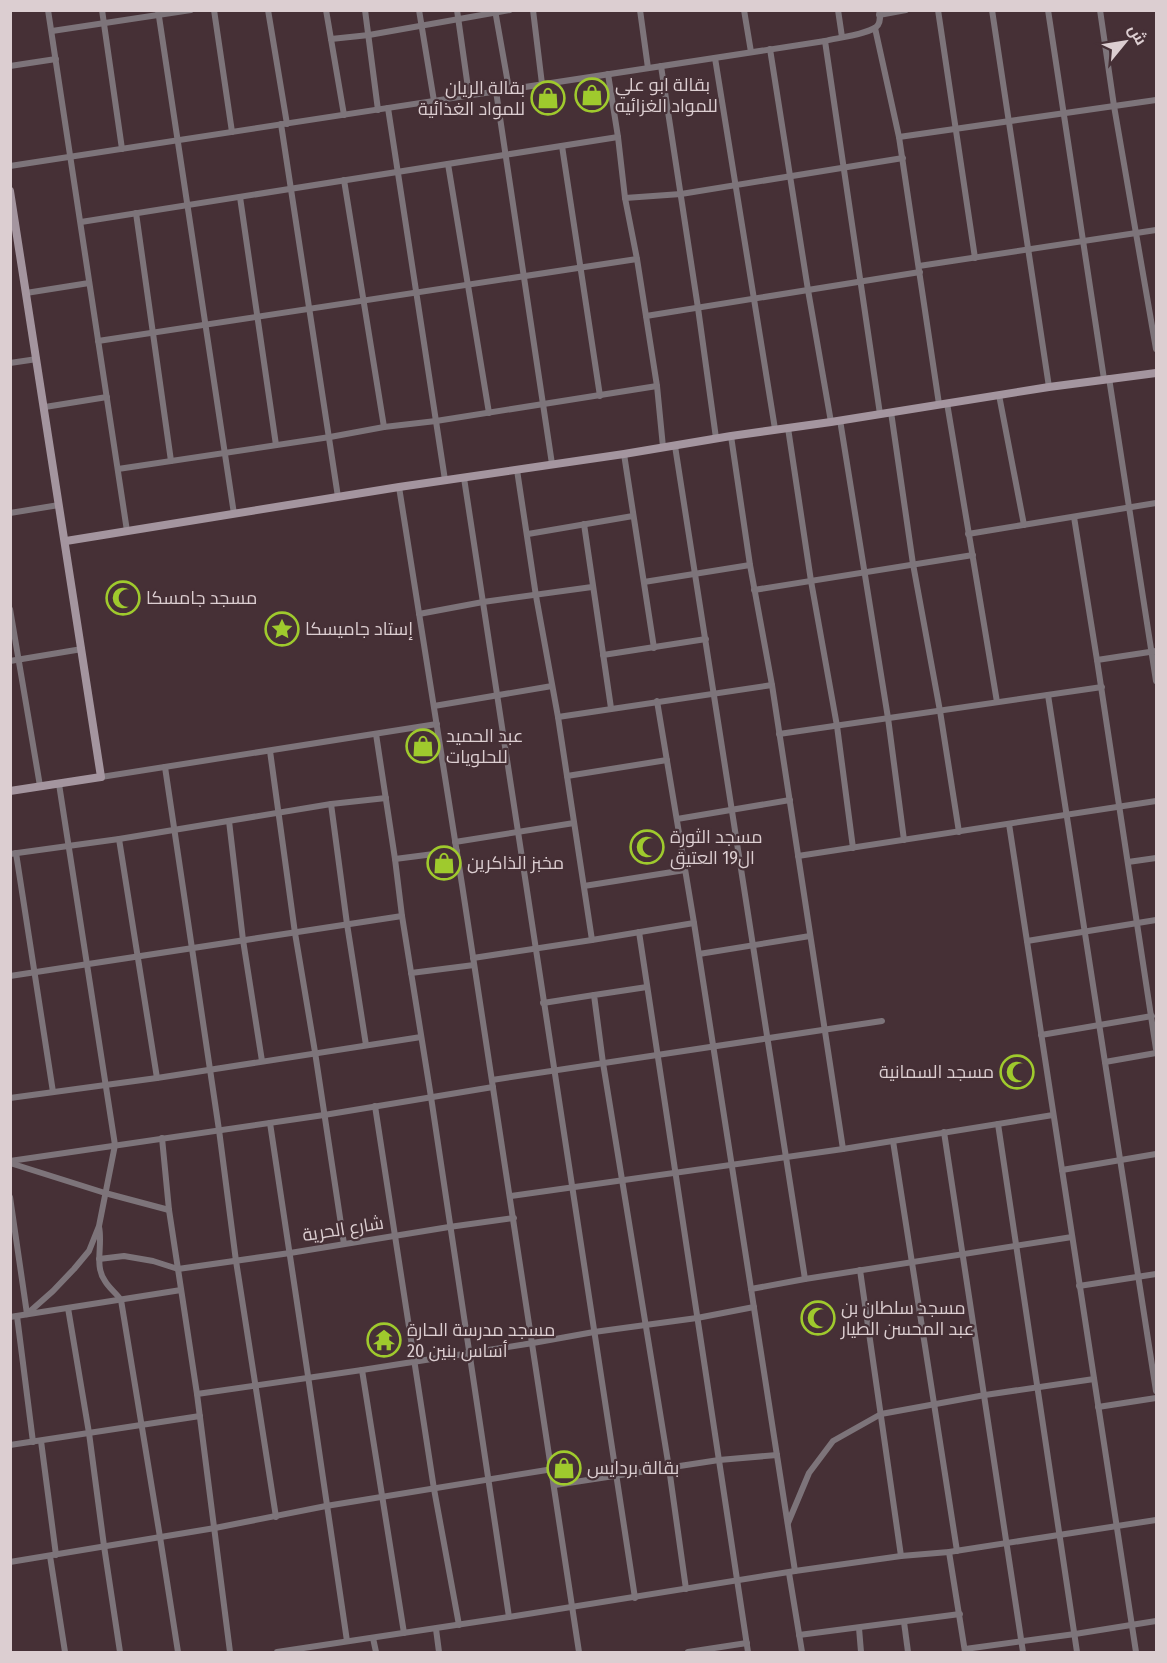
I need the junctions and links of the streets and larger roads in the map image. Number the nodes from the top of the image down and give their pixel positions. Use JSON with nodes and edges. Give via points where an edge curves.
{"nodes":[{"id":1,"x":48,"y":10,"type":"edge"},
{"id":2,"x":102,"y":10,"type":"edge"},
{"id":3,"x":191,"y":10,"type":"edge"},
{"id":4,"x":214,"y":10,"type":"edge"},
{"id":5,"x":268,"y":10,"type":"edge"},
{"id":6,"x":326,"y":10,"type":"edge"},
{"id":7,"x":365,"y":10,"type":"edge"},
{"id":8,"x":419,"y":10,"type":"edge"},
{"id":9,"x":457,"y":10,"type":"edge"},
{"id":10,"x":510,"y":10,"type":"edge"},
{"id":11,"x":533,"y":10,"type":"edge"},
{"id":12,"x":640,"y":10,"type":"edge"},
{"id":13,"x":744,"y":10,"type":"edge"},
{"id":14,"x":838,"y":10,"type":"edge"},
{"id":15,"x":906,"y":10,"type":"edge"},
{"id":16,"x":938,"y":10,"type":"edge"},
{"id":17,"x":992,"y":10,"type":"edge"},
{"id":18,"x":1048,"y":10,"type":"edge"},
{"id":19,"x":1100,"y":10,"type":"edge"},
{"id":20,"x":495,"y":12,"type":"edge"},
{"id":21,"x":159,"y":13,"type":"edge"},
{"id":22,"x":879,"y":13,"type":"edge"},
{"id":23,"x":459,"y":20,"type":"junction"},
{"id":24,"x":104,"y":24,"type":"junction"},
{"id":25,"x":422,"y":26,"type":"junction"},
{"id":26,"x":875,"y":28,"type":"junction"},
{"id":27,"x":51,"y":31,"type":"junction"},
{"id":28,"x":369,"y":35,"type":"junction"},
{"id":29,"x":842,"y":37,"type":"junction"},
{"id":30,"x":331,"y":39,"type":"junction"},
{"id":31,"x":825,"y":41,"type":"junction"},
{"id":32,"x":770,"y":49,"type":"junction"},
{"id":33,"x":752,"y":52,"type":"junction"},
{"id":34,"x":715,"y":58,"type":"junction"},
{"id":35,"x":56,"y":59,"type":"junction"},
{"id":36,"x":10,"y":66,"type":"edge"},
{"id":37,"x":661,"y":66,"type":"junction"},
{"id":38,"x":648,"y":68,"type":"junction"},
{"id":39,"x":608,"y":74,"type":"junction"},
{"id":40,"x":542,"y":84,"type":"junction"},
{"id":41,"x":509,"y":89,"type":"junction"},
{"id":42,"x":496,"y":91,"type":"junction"},
{"id":43,"x":470,"y":95,"type":"junction"},
{"id":44,"x":1156,"y":100,"type":"edge"},
{"id":45,"x":434,"y":101,"type":"junction"},
{"id":46,"x":1114,"y":106,"type":"junction"},
{"id":47,"x":388,"y":108,"type":"junction"},
{"id":48,"x":378,"y":110,"type":"junction"},
{"id":49,"x":1064,"y":113,"type":"junction"},
{"id":50,"x":344,"y":115,"type":"junction"},
{"id":51,"x":1008,"y":121,"type":"junction"},
{"id":52,"x":284,"y":124,"type":"junction"},
{"id":53,"x":956,"y":129,"type":"junction"},
{"id":54,"x":232,"y":132,"type":"junction"},
{"id":55,"x":618,"y":137,"type":"junction"},
{"id":56,"x":899,"y":137,"type":"junction"},
{"id":57,"x":178,"y":140,"type":"junction"},
{"id":58,"x":562,"y":146,"type":"junction"},
{"id":59,"x":122,"y":149,"type":"junction"},
{"id":60,"x":506,"y":155,"type":"junction"},
{"id":61,"x":70,"y":157,"type":"junction"},
{"id":62,"x":903,"y":158,"type":"junction"},
{"id":63,"x":448,"y":164,"type":"junction"},
{"id":64,"x":10,"y":166,"type":"edge"},
{"id":65,"x":844,"y":168,"type":"junction"},
{"id":66,"x":398,"y":172,"type":"junction"},
{"id":67,"x":791,"y":177,"type":"junction"},
{"id":68,"x":344,"y":180,"type":"junction"},
{"id":69,"x":736,"y":185,"type":"junction"},
{"id":70,"x":291,"y":188,"type":"junction"},
{"id":71,"x":10,"y":191,"type":"edge"},
{"id":72,"x":681,"y":194,"type":"junction"},
{"id":73,"x":240,"y":197,"type":"junction"},
{"id":74,"x":625,"y":198,"type":"junction"},
{"id":75,"x":188,"y":205,"type":"junction"},
{"id":76,"x":136,"y":213,"type":"junction"},
{"id":77,"x":81,"y":222,"type":"junction"},
{"id":78,"x":1156,"y":230,"type":"edge"},
{"id":79,"x":1136,"y":233,"type":"junction"},
{"id":80,"x":1084,"y":241,"type":"junction"},
{"id":81,"x":15,"y":242,"type":"edge"},
{"id":82,"x":1028,"y":249,"type":"junction"},
{"id":83,"x":975,"y":258,"type":"junction"},
{"id":84,"x":637,"y":260,"type":"junction"},
{"id":85,"x":581,"y":268,"type":"junction"},
{"id":86,"x":919,"y":269,"type":"junction"},
{"id":87,"x":524,"y":277,"type":"junction"},
{"id":88,"x":861,"y":281,"type":"junction"},
{"id":89,"x":90,"y":282,"type":"junction"},
{"id":90,"x":468,"y":285,"type":"junction"},
{"id":91,"x":808,"y":290,"type":"junction"},
{"id":92,"x":26,"y":293,"type":"junction"},
{"id":93,"x":416,"y":293,"type":"junction"},
{"id":94,"x":755,"y":298,"type":"junction"},
{"id":95,"x":363,"y":301,"type":"junction"},
{"id":96,"x":698,"y":308,"type":"junction"},
{"id":97,"x":310,"y":309,"type":"junction"},
{"id":98,"x":646,"y":316,"type":"junction"},
{"id":99,"x":258,"y":317,"type":"junction"},
{"id":100,"x":206,"y":325,"type":"junction"},
{"id":101,"x":153,"y":333,"type":"junction"},
{"id":102,"x":98,"y":341,"type":"junction"},
{"id":103,"x":1156,"y":349,"type":"edge"},
{"id":104,"x":37,"y":359,"type":"junction"},
{"id":105,"x":10,"y":363,"type":"edge"},
{"id":106,"x":1156,"y":373,"type":"edge"},
{"id":107,"x":1107,"y":379,"type":"junction"},
{"id":108,"x":657,"y":386,"type":"junction"},
{"id":109,"x":1049,"y":387,"type":"junction"},
{"id":110,"x":999,"y":394,"type":"junction"},
{"id":111,"x":600,"y":396,"type":"junction"},
{"id":112,"x":107,"y":397,"type":"junction"},
{"id":113,"x":544,"y":404,"type":"junction"},
{"id":114,"x":943,"y":404,"type":"junction"},
{"id":115,"x":45,"y":407,"type":"junction"},
{"id":116,"x":891,"y":412,"type":"junction"},
{"id":117,"x":489,"y":413,"type":"junction"},
{"id":118,"x":880,"y":414,"type":"junction"},
{"id":119,"x":436,"y":421,"type":"junction"},
{"id":120,"x":836,"y":421,"type":"junction"},
{"id":121,"x":384,"y":427,"type":"junction"},
{"id":122,"x":788,"y":428,"type":"junction"},
{"id":123,"x":775,"y":429,"type":"junction"},
{"id":124,"x":732,"y":436,"type":"junction"},
{"id":125,"x":330,"y":437,"type":"junction"},
{"id":126,"x":716,"y":438,"type":"junction"},
{"id":127,"x":276,"y":445,"type":"junction"},
{"id":128,"x":675,"y":446,"type":"junction"},
{"id":129,"x":663,"y":447,"type":"junction"},
{"id":130,"x":225,"y":452,"type":"junction"},
{"id":131,"x":624,"y":454,"type":"junction"},
{"id":132,"x":171,"y":460,"type":"junction"},
{"id":133,"x":552,"y":464,"type":"junction"},
{"id":134,"x":118,"y":469,"type":"junction"},
{"id":135,"x":517,"y":470,"type":"junction"},
{"id":136,"x":464,"y":478,"type":"junction"},
{"id":137,"x":445,"y":480,"type":"junction"},
{"id":138,"x":399,"y":487,"type":"junction"},
{"id":139,"x":338,"y":497,"type":"junction"},
{"id":140,"x":1156,"y":503,"type":"edge"},
{"id":141,"x":60,"y":505,"type":"junction"},
{"id":142,"x":1129,"y":508,"type":"junction"},
{"id":143,"x":10,"y":513,"type":"edge"},
{"id":144,"x":234,"y":514,"type":"junction"},
{"id":145,"x":633,"y":516,"type":"junction"},
{"id":146,"x":1074,"y":517,"type":"junction"},
{"id":147,"x":584,"y":524,"type":"junction"},
{"id":148,"x":1024,"y":525,"type":"junction"},
{"id":149,"x":126,"y":531,"type":"junction"},
{"id":150,"x":528,"y":534,"type":"junction"},
{"id":151,"x":968,"y":534,"type":"junction"},
{"id":152,"x":66,"y":541,"type":"junction"},
{"id":153,"x":972,"y":555,"type":"junction"},
{"id":154,"x":913,"y":564,"type":"junction"},
{"id":155,"x":750,"y":566,"type":"junction"},
{"id":156,"x":865,"y":572,"type":"junction"},
{"id":157,"x":696,"y":574,"type":"junction"},
{"id":158,"x":811,"y":580,"type":"junction"},
{"id":159,"x":644,"y":582,"type":"junction"},
{"id":160,"x":592,"y":587,"type":"junction"},
{"id":161,"x":754,"y":590,"type":"junction"},
{"id":162,"x":536,"y":596,"type":"junction"},
{"id":163,"x":483,"y":602,"type":"junction"},
{"id":164,"x":10,"y":609,"type":"edge"},
{"id":165,"x":419,"y":614,"type":"junction"},
{"id":166,"x":706,"y":639,"type":"junction"},
{"id":167,"x":654,"y":648,"type":"junction"},
{"id":168,"x":82,"y":649,"type":"junction"},
{"id":169,"x":1154,"y":652,"type":"edge"},
{"id":170,"x":603,"y":655,"type":"junction"},
{"id":171,"x":1097,"y":660,"type":"junction"},
{"id":172,"x":14,"y":661,"type":"edge"},
{"id":173,"x":1156,"y":681,"type":"edge"},
{"id":174,"x":772,"y":685,"type":"junction"},
{"id":175,"x":552,"y":686,"type":"junction"},
{"id":176,"x":1102,"y":687,"type":"junction"},
{"id":177,"x":714,"y":693,"type":"junction"},
{"id":178,"x":1048,"y":695,"type":"junction"},
{"id":179,"x":496,"y":696,"type":"junction"},
{"id":180,"x":657,"y":701,"type":"junction"},
{"id":181,"x":997,"y":702,"type":"junction"},
{"id":182,"x":434,"y":706,"type":"junction"},
{"id":183,"x":611,"y":708,"type":"junction"},
{"id":184,"x":940,"y":711,"type":"junction"},
{"id":185,"x":558,"y":717,"type":"junction"},
{"id":186,"x":888,"y":718,"type":"junction"},
{"id":187,"x":437,"y":724,"type":"junction"},
{"id":188,"x":837,"y":726,"type":"junction"},
{"id":189,"x":376,"y":734,"type":"junction"},
{"id":190,"x":779,"y":734,"type":"junction"},
{"id":191,"x":270,"y":751,"type":"junction"},
{"id":192,"x":667,"y":760,"type":"junction"},
{"id":193,"x":165,"y":767,"type":"junction"},
{"id":194,"x":567,"y":776,"type":"junction"},
{"id":195,"x":101,"y":777,"type":"junction"},
{"id":196,"x":59,"y":784,"type":"junction"},
{"id":197,"x":40,"y":786,"type":"junction"},
{"id":198,"x":10,"y":791,"type":"edge"},
{"id":199,"x":386,"y":798,"type":"junction"},
{"id":200,"x":790,"y":800,"type":"junction"},
{"id":201,"x":1156,"y":801,"type":"edge"},
{"id":202,"x":331,"y":804,"type":"junction"},
{"id":203,"x":1120,"y":807,"type":"junction"},
{"id":204,"x":732,"y":810,"type":"junction"},
{"id":205,"x":278,"y":812,"type":"junction"},
{"id":206,"x":1067,"y":815,"type":"junction"},
{"id":207,"x":677,"y":819,"type":"junction"},
{"id":208,"x":229,"y":821,"type":"junction"},
{"id":209,"x":574,"y":823,"type":"junction"},
{"id":210,"x":1009,"y":824,"type":"junction"},
{"id":211,"x":175,"y":829,"type":"junction"},
{"id":212,"x":518,"y":832,"type":"junction"},
{"id":213,"x":959,"y":832,"type":"junction"},
{"id":214,"x":119,"y":840,"type":"junction"},
{"id":215,"x":904,"y":840,"type":"junction"},
{"id":216,"x":455,"y":842,"type":"junction"},
{"id":217,"x":69,"y":846,"type":"junction"},
{"id":218,"x":853,"y":848,"type":"junction"},
{"id":219,"x":457,"y":851,"type":"junction"},
{"id":220,"x":13,"y":853,"type":"edge"},
{"id":221,"x":798,"y":856,"type":"junction"},
{"id":222,"x":1156,"y":858,"type":"edge"},
{"id":223,"x":395,"y":859,"type":"junction"},
{"id":224,"x":1128,"y":862,"type":"junction"},
{"id":225,"x":685,"y":870,"type":"junction"},
{"id":226,"x":584,"y":886,"type":"junction"},
{"id":227,"x":402,"y":916,"type":"junction"},
{"id":228,"x":1156,"y":920,"type":"edge"},
{"id":229,"x":694,"y":923,"type":"junction"},
{"id":230,"x":1138,"y":923,"type":"junction"},
{"id":231,"x":347,"y":924,"type":"junction"},
{"id":232,"x":1084,"y":931,"type":"junction"},
{"id":233,"x":639,"y":932,"type":"junction"},
{"id":234,"x":295,"y":933,"type":"junction"},
{"id":235,"x":810,"y":936,"type":"junction"},
{"id":236,"x":243,"y":940,"type":"junction"},
{"id":237,"x":592,"y":940,"type":"junction"},
{"id":238,"x":1027,"y":941,"type":"junction"},
{"id":239,"x":753,"y":945,"type":"junction"},
{"id":240,"x":191,"y":948,"type":"junction"},
{"id":241,"x":536,"y":949,"type":"junction"},
{"id":242,"x":699,"y":954,"type":"junction"},
{"id":243,"x":139,"y":957,"type":"junction"},
{"id":244,"x":474,"y":962,"type":"junction"},
{"id":245,"x":86,"y":964,"type":"junction"},
{"id":246,"x":34,"y":972,"type":"junction"},
{"id":247,"x":411,"y":973,"type":"junction"},
{"id":248,"x":10,"y":976,"type":"edge"},
{"id":249,"x":647,"y":987,"type":"junction"},
{"id":250,"x":594,"y":995,"type":"junction"},
{"id":251,"x":543,"y":1003,"type":"junction"},
{"id":252,"x":1152,"y":1016,"type":"junction"},
{"id":253,"x":882,"y":1021,"type":"dead end"},
{"id":254,"x":1100,"y":1024,"type":"junction"},
{"id":255,"x":825,"y":1029,"type":"junction"},
{"id":256,"x":1041,"y":1035,"type":"junction"},
{"id":257,"x":421,"y":1037,"type":"junction"},
{"id":258,"x":768,"y":1038,"type":"junction"},
{"id":259,"x":366,"y":1045,"type":"junction"},
{"id":260,"x":714,"y":1046,"type":"junction"},
{"id":261,"x":1156,"y":1047,"type":"edge"},
{"id":262,"x":315,"y":1052,"type":"junction"},
{"id":263,"x":657,"y":1054,"type":"junction"},
{"id":264,"x":262,"y":1061,"type":"junction"},
{"id":265,"x":1105,"y":1062,"type":"junction"},
{"id":266,"x":603,"y":1063,"type":"junction"},
{"id":267,"x":209,"y":1069,"type":"junction"},
{"id":268,"x":553,"y":1070,"type":"junction"},
{"id":269,"x":157,"y":1078,"type":"junction"},
{"id":270,"x":492,"y":1080,"type":"junction"},
{"id":271,"x":105,"y":1086,"type":"junction"},
{"id":272,"x":493,"y":1087,"type":"junction"},
{"id":273,"x":53,"y":1092,"type":"junction"},
{"id":274,"x":431,"y":1097,"type":"junction"},
{"id":275,"x":10,"y":1098,"type":"edge"},
{"id":276,"x":375,"y":1106,"type":"junction"},
{"id":277,"x":324,"y":1115,"type":"junction"},
{"id":278,"x":1053,"y":1115,"type":"junction"},
{"id":279,"x":270,"y":1123,"type":"junction"},
{"id":280,"x":998,"y":1124,"type":"junction"},
{"id":281,"x":219,"y":1130,"type":"junction"},
{"id":282,"x":944,"y":1132,"type":"junction"},
{"id":283,"x":162,"y":1138,"type":"junction"},
{"id":284,"x":893,"y":1141,"type":"junction"},
{"id":285,"x":115,"y":1145,"type":"junction"},
{"id":286,"x":843,"y":1149,"type":"junction"},
{"id":287,"x":1156,"y":1154,"type":"edge"},
{"id":288,"x":786,"y":1157,"type":"junction"},
{"id":289,"x":1120,"y":1160,"type":"junction"},
{"id":290,"x":10,"y":1162,"type":"edge"},
{"id":291,"x":732,"y":1165,"type":"junction"},
{"id":292,"x":1062,"y":1170,"type":"junction"},
{"id":293,"x":675,"y":1173,"type":"junction"},
{"id":294,"x":622,"y":1180,"type":"junction"},
{"id":295,"x":571,"y":1188,"type":"junction"},
{"id":296,"x":105,"y":1193,"type":"junction"},
{"id":297,"x":510,"y":1196,"type":"junction"},
{"id":298,"x":10,"y":1197,"type":"edge"},
{"id":299,"x":169,"y":1210,"type":"junction"},
{"id":300,"x":514,"y":1218,"type":"junction"},
{"id":301,"x":99,"y":1226,"type":"junction"},
{"id":302,"x":449,"y":1227,"type":"junction"},
{"id":303,"x":396,"y":1236,"type":"junction"},
{"id":304,"x":1072,"y":1237,"type":"junction"},
{"id":305,"x":344,"y":1244,"type":"junction"},
{"id":306,"x":1016,"y":1246,"type":"junction"},
{"id":307,"x":290,"y":1253,"type":"junction"},
{"id":308,"x":963,"y":1254,"type":"junction"},
{"id":309,"x":99,"y":1259,"type":"junction"},
{"id":310,"x":236,"y":1261,"type":"junction"},
{"id":311,"x":912,"y":1262,"type":"junction"},
{"id":312,"x":178,"y":1269,"type":"junction"},
{"id":313,"x":860,"y":1270,"type":"junction"},
{"id":314,"x":1156,"y":1274,"type":"edge"},
{"id":315,"x":1139,"y":1277,"type":"junction"},
{"id":316,"x":805,"y":1279,"type":"junction"},
{"id":317,"x":1079,"y":1286,"type":"junction"},
{"id":318,"x":751,"y":1289,"type":"junction"},
{"id":319,"x":181,"y":1290,"type":"junction"},
{"id":320,"x":121,"y":1300,"type":"junction"},
{"id":321,"x":754,"y":1307,"type":"junction"},
{"id":322,"x":68,"y":1308,"type":"junction"},
{"id":323,"x":27,"y":1314,"type":"junction"},
{"id":324,"x":14,"y":1317,"type":"edge"},
{"id":325,"x":697,"y":1318,"type":"junction"},
{"id":326,"x":644,"y":1325,"type":"junction"},
{"id":327,"x":1156,"y":1331,"type":"edge"},
{"id":328,"x":594,"y":1332,"type":"junction"},
{"id":329,"x":1148,"y":1332,"type":"junction"},
{"id":330,"x":534,"y":1343,"type":"junction"},
{"id":331,"x":469,"y":1352,"type":"junction"},
{"id":332,"x":416,"y":1361,"type":"junction"},
{"id":333,"x":362,"y":1370,"type":"junction"},
{"id":334,"x":307,"y":1378,"type":"junction"},
{"id":335,"x":1094,"y":1380,"type":"junction"},
{"id":336,"x":255,"y":1386,"type":"junction"},
{"id":337,"x":1038,"y":1387,"type":"junction"},
{"id":338,"x":1156,"y":1391,"type":"edge"},
{"id":339,"x":197,"y":1394,"type":"junction"},
{"id":340,"x":985,"y":1395,"type":"junction"},
{"id":341,"x":1156,"y":1398,"type":"edge"},
{"id":342,"x":935,"y":1404,"type":"junction"},
{"id":343,"x":1098,"y":1407,"type":"junction"},
{"id":344,"x":881,"y":1414,"type":"junction"},
{"id":345,"x":200,"y":1416,"type":"junction"},
{"id":346,"x":142,"y":1424,"type":"junction"},
{"id":347,"x":89,"y":1433,"type":"junction"},
{"id":348,"x":41,"y":1441,"type":"junction"},
{"id":349,"x":33,"y":1442,"type":"junction"},
{"id":350,"x":10,"y":1445,"type":"edge"},
{"id":351,"x":777,"y":1455,"type":"junction"},
{"id":352,"x":719,"y":1460,"type":"junction"},
{"id":353,"x":669,"y":1468,"type":"junction"},
{"id":354,"x":553,"y":1469,"type":"junction"},
{"id":355,"x":617,"y":1475,"type":"junction"},
{"id":356,"x":489,"y":1480,"type":"junction"},
{"id":357,"x":555,"y":1485,"type":"junction"},
{"id":358,"x":434,"y":1489,"type":"junction"},
{"id":359,"x":383,"y":1497,"type":"junction"},
{"id":360,"x":326,"y":1506,"type":"junction"},
{"id":361,"x":276,"y":1517,"type":"junction"},
{"id":362,"x":1156,"y":1520,"type":"edge"},
{"id":363,"x":788,"y":1524,"type":"junction"},
{"id":364,"x":1117,"y":1526,"type":"junction"},
{"id":365,"x":215,"y":1528,"type":"junction"},
{"id":366,"x":1060,"y":1535,"type":"junction"},
{"id":367,"x":160,"y":1537,"type":"junction"},
{"id":368,"x":1007,"y":1543,"type":"junction"},
{"id":369,"x":104,"y":1546,"type":"junction"},
{"id":370,"x":953,"y":1551,"type":"junction"},
{"id":371,"x":53,"y":1555,"type":"junction"},
{"id":372,"x":901,"y":1556,"type":"junction"},
{"id":373,"x":10,"y":1562,"type":"edge"},
{"id":374,"x":792,"y":1572,"type":"junction"},
{"id":375,"x":736,"y":1581,"type":"junction"},
{"id":376,"x":686,"y":1590,"type":"junction"},
{"id":377,"x":634,"y":1598,"type":"junction"},
{"id":378,"x":572,"y":1607,"type":"junction"},
{"id":379,"x":960,"y":1614,"type":"junction"},
{"id":380,"x":509,"y":1617,"type":"junction"},
{"id":381,"x":1156,"y":1621,"type":"edge"},
{"id":382,"x":904,"y":1622,"type":"junction"},
{"id":383,"x":1132,"y":1624,"type":"junction"},
{"id":384,"x":459,"y":1625,"type":"junction"},
{"id":385,"x":859,"y":1628,"type":"junction"},
{"id":386,"x":436,"y":1629,"type":"junction"},
{"id":387,"x":404,"y":1633,"type":"junction"},
{"id":388,"x":1075,"y":1634,"type":"junction"},
{"id":389,"x":799,"y":1635,"type":"junction"},
{"id":390,"x":374,"y":1638,"type":"junction"},
{"id":391,"x":347,"y":1641,"type":"junction"},
{"id":392,"x":1021,"y":1641,"type":"junction"},
{"id":393,"x":747,"y":1642,"type":"junction"},
{"id":394,"x":965,"y":1651,"type":"edge"},
{"id":395,"x":691,"y":1652,"type":"edge"},
{"id":396,"x":65,"y":1653,"type":"edge"},
{"id":397,"x":120,"y":1653,"type":"edge"},
{"id":398,"x":177,"y":1653,"type":"edge"},
{"id":399,"x":231,"y":1653,"type":"edge"},
{"id":400,"x":277,"y":1653,"type":"edge"},
{"id":401,"x":376,"y":1653,"type":"edge"},
{"id":402,"x":439,"y":1653,"type":"edge"},
{"id":403,"x":579,"y":1653,"type":"edge"},
{"id":404,"x":748,"y":1653,"type":"edge"},
{"id":405,"x":802,"y":1653,"type":"edge"},
{"id":406,"x":861,"y":1653,"type":"edge"},
{"id":407,"x":909,"y":1653,"type":"edge"},
{"id":408,"x":1023,"y":1653,"type":"edge"},
{"id":409,"x":1077,"y":1653,"type":"edge"},
{"id":410,"x":1136,"y":1653,"type":"edge"}],
"edges":[{"from":1,"to":27,"type":"street"},
{"from":2,"to":24,"type":"street"},
{"from":3,"to":21,"type":"street"},
{"from":4,"to":54,"type":"street"},
{"from":5,"to":52,"type":"street"},
{"from":6,"to":30,"type":"street"},
{"from":7,"to":28,"type":"street"},
{"from":8,"to":25,"type":"street"},
{"from":9,"to":23,"type":"street"},
{"from":10,"to":20,"type":"street"},
{"from":11,"to":40,"type":"street"},
{"from":12,"to":38,"type":"street"},
{"from":13,"to":33,"type":"street"},
{"from":14,"to":29,"type":"street"},
{"from":15,"to":22,"type":"street"},
{"from":16,"to":53,"type":"street"},
{"from":17,"to":51,"type":"street"},
{"from":18,"to":49,"type":"street"},
{"from":19,"to":46,"type":"street"},
{"from":20,"to":23,"type":"street"},
{"from":20,"to":41,"type":"street"},
{"from":21,"to":24,"type":"street"},
{"from":21,"to":57,"type":"street"},
{"from":22,"to":26,"type":"street"},
{"from":23,"to":25,"type":"street"},
{"from":23,"to":43,"type":"street"},
{"from":24,"to":27,"type":"street"},
{"from":24,"to":59,"type":"street"},
{"from":25,"to":28,"type":"street"},
{"from":25,"to":45,"type":"street"},
{"from":26,"to":29,"type":"street"},
{"from":26,"to":56,"type":"street"},
{"from":27,"to":35,"type":"street"},
{"from":28,"to":30,"type":"street"},
{"from":28,"to":48,"type":"street"},
{"from":29,"to":31,"type":"street"},
{"from":30,"to":50,"type":"street"},
{"from":31,"to":32,"type":"street"},
{"from":31,"to":65,"type":"street"},
{"from":32,"to":33,"type":"street"},
{"from":32,"to":67,"type":"street"},
{"from":33,"to":34,"type":"street"},
{"from":34,"to":37,"type":"street"},
{"from":34,"to":69,"type":"street"},
{"from":35,"to":36,"type":"street"},
{"from":35,"to":61,"type":"street"},
{"from":37,"to":38,"type":"street"},
{"from":37,"to":72,"type":"street"},
{"from":38,"to":39,"type":"street"},
{"from":39,"to":40,"type":"street"},
{"from":39,"to":55,"type":"street"},
{"from":40,"to":41,"type":"street"},
{"from":41,"to":42,"type":"street"},
{"from":42,"to":43,"type":"street"},
{"from":42,"to":60,"type":"street"},
{"from":43,"to":45,"type":"street"},
{"from":44,"to":46,"type":"street"},
{"from":45,"to":47,"type":"street"},
{"from":46,"to":49,"type":"street"},
{"from":46,"to":79,"type":"street"},
{"from":47,"to":48,"type":"street"},
{"from":47,"to":66,"type":"street"},
{"from":48,"to":50,"type":"street"},
{"from":49,"to":51,"type":"street"},
{"from":49,"to":80,"type":"street"},
{"from":50,"to":52,"type":"street"},
{"from":51,"to":53,"type":"street"},
{"from":51,"to":82,"type":"street"},
{"from":52,"to":54,"type":"street"},
{"from":52,"to":70,"type":"street"},
{"from":53,"to":56,"type":"street"},
{"from":53,"to":83,"type":"street"},
{"from":54,"to":57,"type":"street"},
{"from":55,"to":58,"type":"street"},
{"from":55,"to":74,"type":"street"},
{"from":56,"to":62,"type":"street"},
{"from":57,"to":59,"type":"street"},
{"from":57,"to":75,"type":"street"},
{"from":58,"to":60,"type":"street"},
{"from":58,"to":85,"type":"street"},
{"from":59,"to":61,"type":"street"},
{"from":60,"to":63,"type":"street"},
{"from":60,"to":87,"type":"street"},
{"from":61,"to":64,"type":"street"},
{"from":61,"to":77,"type":"street"},
{"from":62,"to":65,"type":"street"},
{"from":62,"to":86,"type":"street"},
{"from":63,"to":66,"type":"street"},
{"from":63,"to":90,"type":"street"},
{"from":65,"to":67,"type":"street"},
{"from":65,"to":88,"type":"street"},
{"from":66,"to":68,"type":"street"},
{"from":66,"to":93,"type":"street"},
{"from":67,"to":69,"type":"street"},
{"from":67,"to":91,"type":"street"},
{"from":68,"to":70,"type":"street"},
{"from":68,"to":95,"type":"street"},
{"from":69,"to":72,"type":"street"},
{"from":69,"to":94,"type":"street"},
{"from":70,"to":73,"type":"street"},
{"from":70,"to":97,"type":"street"},
{"from":71,"to":81,"type":"street"},
{"from":72,"to":74,"type":"street"},
{"from":72,"to":96,"type":"street"},
{"from":73,"to":75,"type":"street"},
{"from":73,"to":99,"type":"street"},
{"from":74,"to":84,"type":"street"},
{"from":75,"to":76,"type":"street"},
{"from":75,"to":100,"type":"street"},
{"from":76,"to":77,"type":"street"},
{"from":76,"to":101,"type":"street"},
{"from":77,"to":89,"type":"street"},
{"from":78,"to":79,"type":"street"},
{"from":79,"to":80,"type":"street"},
{"from":79,"to":103,"type":"street"},
{"from":80,"to":82,"type":"street"},
{"from":80,"to":107,"type":"street"},
{"from":81,"to":92,"type":"street"},
{"from":82,"to":83,"type":"street"},
{"from":82,"to":109,"type":"street"},
{"from":83,"to":86,"type":"street"},
{"from":84,"to":85,"type":"street"},
{"from":84,"to":98,"type":"street"},
{"from":85,"to":87,"type":"street"},
{"from":85,"to":111,"type":"street"},
{"from":86,"to":88,"type":"street"},
{"from":86,"to":114,"type":"street"},
{"from":87,"to":90,"type":"street"},
{"from":87,"to":113,"type":"street"},
{"from":88,"to":91,"type":"street"},
{"from":88,"to":118,"type":"street"},
{"from":89,"to":92,"type":"street"},
{"from":89,"to":102,"type":"street"},
{"from":90,"to":93,"type":"street"},
{"from":90,"to":117,"type":"street"},
{"from":91,"to":94,"type":"street"},
{"from":91,"to":120,"type":"street"},
{"from":92,"to":104,"type":"street"},
{"from":93,"to":95,"type":"street"},
{"from":93,"to":119,"type":"street"},
{"from":94,"to":96,"type":"street"},
{"from":94,"to":123,"type":"street"},
{"from":95,"to":97,"type":"street"},
{"from":95,"to":121,"type":"street"},
{"from":96,"to":98,"type":"street"},
{"from":96,"to":126,"type":"street"},
{"from":97,"to":99,"type":"street"},
{"from":97,"to":125,"type":"street"},
{"from":98,"to":108,"type":"street"},
{"from":99,"to":100,"type":"street"},
{"from":99,"to":127,"type":"street"},
{"from":100,"to":101,"type":"street"},
{"from":100,"to":130,"type":"street"},
{"from":101,"to":102,"type":"street"},
{"from":101,"to":132,"type":"street"},
{"from":102,"to":112,"type":"street"},
{"from":104,"to":105,"type":"street"},
{"from":104,"to":115,"type":"street"},
{"from":106,"to":107,"type":"street"},
{"from":107,"to":109,"type":"street"},
{"from":107,"to":142,"type":"street"},
{"from":108,"to":111,"type":"street"},
{"from":108,"to":129,"type":"street"},
{"from":109,"to":110,"type":"street"},
{"from":110,"to":114,"type":"street"},
{"from":110,"to":148,"type":"street"},
{"from":111,"to":113,"type":"street"},
{"from":112,"to":115,"type":"street"},
{"from":112,"to":134,"type":"street"},
{"from":113,"to":117,"type":"street"},
{"from":113,"to":133,"type":"street"},
{"from":114,"to":116,"type":"street"},
{"from":114,"to":151,"type":"street"},
{"from":115,"to":141,"type":"street"},
{"from":116,"to":118,"type":"street"},
{"from":116,"to":154,"type":"street"},
{"from":117,"to":119,"type":"street"},
{"from":118,"to":120,"type":"street"},
{"from":119,"to":121,"type":"street"},
{"from":119,"to":137,"type":"street"},
{"from":120,"to":122,"type":"street"},
{"from":120,"to":156,"type":"street"},
{"from":121,"to":125,"type":"street"},
{"from":122,"to":123,"type":"street"},
{"from":122,"to":158,"type":"street"},
{"from":123,"to":124,"type":"street"},
{"from":124,"to":126,"type":"street"},
{"from":124,"to":155,"type":"street"},
{"from":125,"to":127,"type":"street"},
{"from":125,"to":139,"type":"street"},
{"from":126,"to":128,"type":"street"},
{"from":127,"to":130,"type":"street"},
{"from":128,"to":129,"type":"street"},
{"from":128,"to":157,"type":"street"},
{"from":129,"to":131,"type":"street"},
{"from":130,"to":132,"type":"street"},
{"from":130,"to":144,"type":"street"},
{"from":131,"to":133,"type":"street"},
{"from":131,"to":145,"type":"street"},
{"from":132,"to":134,"type":"street"},
{"from":133,"to":135,"type":"street"},
{"from":134,"to":149,"type":"street"},
{"from":135,"to":136,"type":"street"},
{"from":135,"to":150,"type":"street"},
{"from":136,"to":137,"type":"street"},
{"from":136,"to":163,"type":"street"},
{"from":137,"to":138,"type":"street"},
{"from":138,"to":139,"type":"street"},
{"from":138,"to":165,"type":"street"},
{"from":139,"to":144,"type":"street"},
{"from":140,"to":142,"type":"street"},
{"from":141,"to":143,"type":"street"},
{"from":141,"to":152,"type":"street"},
{"from":142,"to":146,"type":"street"},
{"from":142,"to":169,"type":"street"},
{"from":144,"to":149,"type":"street"},
{"from":145,"to":147,"type":"street"},
{"from":145,"to":159,"type":"street"},
{"from":146,"to":148,"type":"street"},
{"from":146,"to":171,"type":"street"},
{"from":147,"to":150,"type":"street"},
{"from":147,"to":160,"type":"street"},
{"from":148,"to":151,"type":"street"},
{"from":149,"to":152,"type":"street"},
{"from":150,"to":162,"type":"street"},
{"from":151,"to":153,"type":"street"},
{"from":152,"to":168,"type":"street"},
{"from":153,"to":154,"type":"street"},
{"from":153,"to":181,"type":"street"},
{"from":154,"to":156,"type":"street"},
{"from":154,"to":184,"type":"street"},
{"from":155,"to":157,"type":"street"},
{"from":155,"to":161,"type":"street"},
{"from":156,"to":158,"type":"street"},
{"from":156,"to":186,"type":"street"},
{"from":157,"to":159,"type":"street"},
{"from":157,"to":166,"type":"street"},
{"from":158,"to":161,"type":"street"},
{"from":158,"to":188,"type":"street"},
{"from":159,"to":167,"type":"street"},
{"from":160,"to":162,"type":"street"},
{"from":160,"to":170,"type":"street"},
{"from":161,"to":174,"type":"street"},
{"from":162,"to":163,"type":"street"},
{"from":162,"to":175,"type":"street"},
{"from":163,"to":165,"type":"street"},
{"from":163,"to":179,"type":"street"},
{"from":164,"to":172,"type":"street"},
{"from":165,"to":182,"type":"street"},
{"from":166,"to":167,"type":"street"},
{"from":166,"to":177,"type":"street"},
{"from":167,"to":170,"type":"street"},
{"from":168,"to":172,"type":"street"},
{"from":168,"to":195,"type":"street"},
{"from":169,"to":171,"type":"street"},
{"from":169,"to":173,"type":"street"},
{"from":170,"to":183,"type":"street"},
{"from":171,"to":176,"type":"street"},
{"from":172,"to":197,"type":"street"},
{"from":174,"to":177,"type":"street"},
{"from":174,"to":190,"type":"street"},
{"from":175,"to":179,"type":"street"},
{"from":175,"to":185,"type":"street"},
{"from":176,"to":178,"type":"street"},
{"from":176,"to":203,"type":"street"},
{"from":177,"to":180,"type":"street"},
{"from":177,"to":204,"type":"street"},
{"from":178,"to":181,"type":"street"},
{"from":178,"to":206,"type":"street"},
{"from":179,"to":182,"type":"street"},
{"from":179,"to":212,"type":"street"},
{"from":180,"to":183,"type":"street"},
{"from":180,"to":192,"type":"street"},
{"from":181,"to":184,"type":"street"},
{"from":182,"to":187,"type":"street"},
{"from":183,"to":185,"type":"street"},
{"from":184,"to":186,"type":"street"},
{"from":184,"to":213,"type":"street"},
{"from":185,"to":194,"type":"street"},
{"from":186,"to":188,"type":"street"},
{"from":186,"to":215,"type":"street"},
{"from":187,"to":189,"type":"street"},
{"from":187,"to":216,"type":"street"},
{"from":188,"to":190,"type":"street"},
{"from":188,"to":218,"type":"street"},
{"from":189,"to":191,"type":"street"},
{"from":189,"to":199,"type":"street"},
{"from":190,"to":200,"type":"street"},
{"from":191,"to":193,"type":"street"},
{"from":191,"to":205,"type":"street"},
{"from":192,"to":194,"type":"street"},
{"from":192,"to":207,"type":"street"},
{"from":193,"to":195,"type":"street"},
{"from":193,"to":211,"type":"street"},
{"from":194,"to":209,"type":"street"},
{"from":195,"to":196,"type":"street"},
{"from":196,"to":197,"type":"street"},
{"from":196,"to":217,"type":"street"},
{"from":197,"to":198,"type":"street"},
{"from":199,"to":202,"type":"street"},
{"from":199,"to":223,"type":"street"},
{"from":200,"to":204,"type":"street"},
{"from":200,"to":221,"type":"street"},
{"from":201,"to":203,"type":"street"},
{"from":202,"to":205,"type":"street"},
{"from":202,"to":231,"type":"street"},
{"from":203,"to":206,"type":"street"},
{"from":203,"to":224,"type":"street"},
{"from":204,"to":207,"type":"street"},
{"from":204,"to":239,"type":"street"},
{"from":205,"to":208,"type":"street"},
{"from":205,"to":234,"type":"street"},
{"from":206,"to":210,"type":"street"},
{"from":206,"to":232,"type":"street"},
{"from":207,"to":225,"type":"street"},
{"from":208,"to":211,"type":"street"},
{"from":208,"to":236,"type":"street"},
{"from":209,"to":212,"type":"street"},
{"from":209,"to":226,"type":"street"},
{"from":210,"to":213,"type":"street"},
{"from":210,"to":238,"type":"street"},
{"from":211,"to":214,"type":"street"},
{"from":211,"to":240,"type":"street"},
{"from":212,"to":216,"type":"street"},
{"from":212,"to":241,"type":"street"},
{"from":213,"to":215,"type":"street"},
{"from":214,"to":217,"type":"street"},
{"from":214,"to":243,"type":"street"},
{"from":215,"to":218,"type":"street"},
{"from":216,"to":219,"type":"street"},
{"from":217,"to":220,"type":"street"},
{"from":217,"to":245,"type":"street"},
{"from":218,"to":221,"type":"street"},
{"from":219,"to":223,"type":"street"},
{"from":219,"to":244,"type":"street"},
{"from":220,"to":246,"type":"street"},
{"from":221,"to":235,"type":"street"},
{"from":222,"to":224,"type":"street"},
{"from":223,"to":227,"type":"street"},
{"from":224,"to":230,"type":"street"},
{"from":225,"to":226,"type":"street"},
{"from":225,"to":229,"type":"street"},
{"from":226,"to":237,"type":"street"},
{"from":227,"to":231,"type":"street"},
{"from":227,"to":247,"type":"street"},
{"from":228,"to":230,"type":"street"},
{"from":229,"to":233,"type":"street"},
{"from":229,"to":242,"type":"street"},
{"from":230,"to":232,"type":"street"},
{"from":230,"to":252,"type":"street"},
{"from":231,"to":234,"type":"street"},
{"from":231,"to":259,"type":"street"},
{"from":232,"to":238,"type":"street"},
{"from":232,"to":254,"type":"street"},
{"from":233,"to":237,"type":"street"},
{"from":233,"to":249,"type":"street"},
{"from":234,"to":236,"type":"street"},
{"from":234,"to":262,"type":"street"},
{"from":235,"to":239,"type":"street"},
{"from":235,"to":255,"type":"street"},
{"from":236,"to":240,"type":"street"},
{"from":236,"to":264,"type":"street"},
{"from":237,"to":241,"type":"street"},
{"from":238,"to":256,"type":"street"},
{"from":239,"to":242,"type":"street"},
{"from":239,"to":258,"type":"street"},
{"from":240,"to":243,"type":"street"},
{"from":240,"to":267,"type":"street"},
{"from":241,"to":244,"type":"street"},
{"from":241,"to":251,"type":"street"},
{"from":242,"to":260,"type":"street"},
{"from":243,"to":245,"type":"street"},
{"from":243,"to":269,"type":"street"},
{"from":244,"to":247,"type":"street"},
{"from":244,"to":270,"type":"street"},
{"from":245,"to":246,"type":"street"},
{"from":245,"to":271,"type":"street"},
{"from":246,"to":248,"type":"street"},
{"from":246,"to":273,"type":"street"},
{"from":247,"to":257,"type":"street"},
{"from":249,"to":250,"type":"street"},
{"from":249,"to":263,"type":"street"},
{"from":250,"to":251,"type":"street"},
{"from":250,"to":266,"type":"street"},
{"from":251,"to":268,"type":"street"},
{"from":252,"to":254,"type":"street"},
{"from":252,"to":261,"type":"street"},
{"from":253,"to":255,"type":"street"},
{"from":254,"to":256,"type":"street"},
{"from":254,"to":265,"type":"street"},
{"from":255,"to":258,"type":"street"},
{"from":255,"to":286,"type":"street"},
{"from":256,"to":278,"type":"street"},
{"from":257,"to":259,"type":"street"},
{"from":257,"to":274,"type":"street"},
{"from":258,"to":260,"type":"street"},
{"from":258,"to":288,"type":"street"},
{"from":259,"to":262,"type":"street"},
{"from":260,"to":263,"type":"street"},
{"from":260,"to":291,"type":"street"},
{"from":261,"to":265,"type":"street"},
{"from":262,"to":264,"type":"street"},
{"from":262,"to":277,"type":"street"},
{"from":263,"to":266,"type":"street"},
{"from":263,"to":293,"type":"street"},
{"from":264,"to":267,"type":"street"},
{"from":265,"to":289,"type":"street"},
{"from":266,"to":268,"type":"street"},
{"from":266,"to":294,"type":"street"},
{"from":267,"to":269,"type":"street"},
{"from":267,"to":281,"type":"street"},
{"from":268,"to":270,"type":"street"},
{"from":268,"to":295,"type":"street"},
{"from":269,"to":271,"type":"street"},
{"from":270,"to":272,"type":"street"},
{"from":271,"to":273,"type":"street"},
{"from":271,"to":285,"type":"street"},
{"from":272,"to":274,"type":"street"},
{"from":272,"to":297,"type":"street"},
{"from":273,"to":275,"type":"street"},
{"from":274,"to":276,"type":"street"},
{"from":274,"to":302,"type":"street"},
{"from":276,"to":277,"type":"street"},
{"from":276,"to":303,"type":"street"},
{"from":277,"to":279,"type":"street"},
{"from":277,"to":305,"type":"street"},
{"from":278,"to":280,"type":"street"},
{"from":278,"to":292,"type":"street"},
{"from":279,"to":281,"type":"street"},
{"from":279,"to":307,"type":"street"},
{"from":280,"to":282,"type":"street"},
{"from":280,"to":306,"type":"street"},
{"from":281,"to":283,"type":"street"},
{"from":281,"to":310,"type":"street"},
{"from":282,"to":284,"type":"street"},
{"from":282,"to":308,"type":"street"},
{"from":283,"to":285,"type":"street"},
{"from":283,"to":299,"type":"street"},
{"from":284,"to":286,"type":"street"},
{"from":284,"to":311,"type":"street"},
{"from":285,"to":290,"type":"street"},
{"from":285,"to":296,"type":"street"},
{"from":286,"to":288,"type":"street"},
{"from":287,"to":289,"type":"street"},
{"from":288,"to":291,"type":"street"},
{"from":288,"to":316,"type":"street"},
{"from":289,"to":292,"type":"street"},
{"from":289,"to":315,"type":"street"},
{"from":290,"to":296,"type":"street"},
{"from":291,"to":293,"type":"street"},
{"from":291,"to":318,"type":"street"},
{"from":292,"to":304,"type":"street"},
{"from":293,"to":294,"type":"street"},
{"from":293,"to":325,"type":"street"},
{"from":294,"to":295,"type":"street"},
{"from":294,"to":326,"type":"street"},
{"from":295,"to":297,"type":"street"},
{"from":295,"to":328,"type":"street"},
{"from":296,"to":299,"type":"street"},
{"from":296,"to":301,"type":"street"},
{"from":297,"to":300,"type":"street"},
{"from":298,"to":323,"type":"street"},
{"from":299,"to":312,"type":"street"},
{"from":300,"to":302,"type":"street","name":"شارع الحرية"},
{"from":300,"to":330,"type":"street"},
{"from":301,"to":309,"type":"street"},
{"from":301,"to":323,"type":"street","via":[[83,1260]]},
{"from":302,"to":303,"type":"street","name":"شارع الحرية"},
{"from":302,"to":331,"type":"street"},
{"from":303,"to":305,"type":"street","name":"شارع الحرية"},
{"from":303,"to":332,"type":"street"},
{"from":304,"to":306,"type":"street"},
{"from":304,"to":317,"type":"street"},
{"from":305,"to":307,"type":"street","name":"شارع الحرية"},
{"from":306,"to":308,"type":"street"},
{"from":306,"to":337,"type":"street"},
{"from":307,"to":310,"type":"street","name":"شارع الحرية"},
{"from":307,"to":334,"type":"street"},
{"from":308,"to":311,"type":"street"},
{"from":308,"to":340,"type":"street"},
{"from":309,"to":312,"type":"street","via":[[124,1256]]},
{"from":309,"to":320,"type":"street","via":[[103,1279]]},
{"from":310,"to":312,"type":"street","name":"شارع الحرية"},
{"from":310,"to":336,"type":"street"},
{"from":311,"to":313,"type":"street"},
{"from":311,"to":342,"type":"street"},
{"from":312,"to":319,"type":"street"},
{"from":313,"to":316,"type":"street"},
{"from":313,"to":344,"type":"street"},
{"from":314,"to":315,"type":"street"},
{"from":315,"to":317,"type":"street"},
{"from":315,"to":329,"type":"street"},
{"from":316,"to":318,"type":"street"},
{"from":317,"to":335,"type":"street"},
{"from":318,"to":321,"type":"street"},
{"from":319,"to":320,"type":"street"},
{"from":319,"to":339,"type":"street"},
{"from":320,"to":322,"type":"street"},
{"from":320,"to":346,"type":"street"},
{"from":321,"to":325,"type":"street"},
{"from":321,"to":351,"type":"street"},
{"from":322,"to":323,"type":"street"},
{"from":322,"to":347,"type":"street"},
{"from":323,"to":324,"type":"street"},
{"from":324,"to":349,"type":"street"},
{"from":325,"to":326,"type":"street"},
{"from":325,"to":352,"type":"street"},
{"from":326,"to":328,"type":"street"},
{"from":326,"to":353,"type":"street"},
{"from":327,"to":329,"type":"street"},
{"from":328,"to":330,"type":"street"},
{"from":328,"to":355,"type":"street"},
{"from":329,"to":338,"type":"street"},
{"from":330,"to":331,"type":"street"},
{"from":330,"to":354,"type":"street"},
{"from":331,"to":332,"type":"street"},
{"from":331,"to":356,"type":"street"},
{"from":332,"to":333,"type":"street"},
{"from":332,"to":358,"type":"street"},
{"from":333,"to":334,"type":"street"},
{"from":333,"to":359,"type":"street"},
{"from":334,"to":336,"type":"street"},
{"from":334,"to":360,"type":"street"},
{"from":335,"to":337,"type":"street"},
{"from":335,"to":343,"type":"street"},
{"from":336,"to":339,"type":"street"},
{"from":336,"to":361,"type":"street"},
{"from":337,"to":340,"type":"street"},
{"from":337,"to":366,"type":"street"},
{"from":339,"to":345,"type":"street"},
{"from":340,"to":342,"type":"street"},
{"from":340,"to":368,"type":"street"},
{"from":341,"to":343,"type":"street"},
{"from":342,"to":344,"type":"street"},
{"from":342,"to":370,"type":"street"},
{"from":343,"to":364,"type":"street"},
{"from":344,"to":363,"type":"street","via":[[833,1441],[809,1473]]},
{"from":344,"to":372,"type":"street"},
{"from":345,"to":346,"type":"street"},
{"from":345,"to":365,"type":"street"},
{"from":346,"to":347,"type":"street"},
{"from":346,"to":367,"type":"street"},
{"from":347,"to":348,"type":"street"},
{"from":347,"to":369,"type":"street"},
{"from":348,"to":349,"type":"street"},
{"from":348,"to":371,"type":"street"},
{"from":349,"to":350,"type":"street"},
{"from":351,"to":352,"type":"street"},
{"from":351,"to":363,"type":"street"},
{"from":352,"to":353,"type":"street"},
{"from":352,"to":375,"type":"street"},
{"from":353,"to":355,"type":"street"},
{"from":353,"to":376,"type":"street"},
{"from":354,"to":356,"type":"street"},
{"from":354,"to":357,"type":"street"},
{"from":355,"to":357,"type":"street"},
{"from":355,"to":377,"type":"street"},
{"from":356,"to":358,"type":"street"},
{"from":356,"to":380,"type":"street"},
{"from":357,"to":378,"type":"street"},
{"from":358,"to":359,"type":"street"},
{"from":358,"to":384,"type":"street"},
{"from":359,"to":360,"type":"street"},
{"from":359,"to":387,"type":"street"},
{"from":360,"to":361,"type":"street"},
{"from":360,"to":391,"type":"street"},
{"from":361,"to":365,"type":"street"},
{"from":362,"to":364,"type":"street"},
{"from":363,"to":374,"type":"street"},
{"from":364,"to":366,"type":"street"},
{"from":364,"to":383,"type":"street"},
{"from":365,"to":367,"type":"street"},
{"from":365,"to":399,"type":"street"},
{"from":366,"to":368,"type":"street"},
{"from":366,"to":388,"type":"street"},
{"from":367,"to":369,"type":"street"},
{"from":367,"to":398,"type":"street"},
{"from":368,"to":370,"type":"street"},
{"from":368,"to":392,"type":"street"},
{"from":369,"to":371,"type":"street"},
{"from":369,"to":397,"type":"street"},
{"from":370,"to":372,"type":"street"},
{"from":370,"to":379,"type":"street"},
{"from":371,"to":373,"type":"street"},
{"from":371,"to":396,"type":"street"},
{"from":372,"to":374,"type":"street"},
{"from":374,"to":375,"type":"street"},
{"from":374,"to":389,"type":"street"},
{"from":375,"to":376,"type":"street"},
{"from":375,"to":393,"type":"street"},
{"from":376,"to":377,"type":"street"},
{"from":377,"to":378,"type":"street"},
{"from":378,"to":380,"type":"street"},
{"from":378,"to":403,"type":"street"},
{"from":379,"to":382,"type":"street"},
{"from":379,"to":394,"type":"street"},
{"from":380,"to":384,"type":"street"},
{"from":381,"to":383,"type":"street"},
{"from":382,"to":385,"type":"street"},
{"from":382,"to":407,"type":"street"},
{"from":383,"to":388,"type":"street"},
{"from":383,"to":410,"type":"street"},
{"from":384,"to":386,"type":"street"},
{"from":385,"to":389,"type":"street"},
{"from":385,"to":406,"type":"street"},
{"from":386,"to":387,"type":"street"},
{"from":386,"to":402,"type":"street"},
{"from":387,"to":390,"type":"street"},
{"from":388,"to":392,"type":"street"},
{"from":388,"to":409,"type":"street"},
{"from":389,"to":405,"type":"street"},
{"from":390,"to":391,"type":"street"},
{"from":390,"to":401,"type":"street"},
{"from":391,"to":400,"type":"street"},
{"from":392,"to":394,"type":"street"},
{"from":392,"to":408,"type":"street"},
{"from":393,"to":395,"type":"street"},
{"from":393,"to":404,"type":"street"}]}
